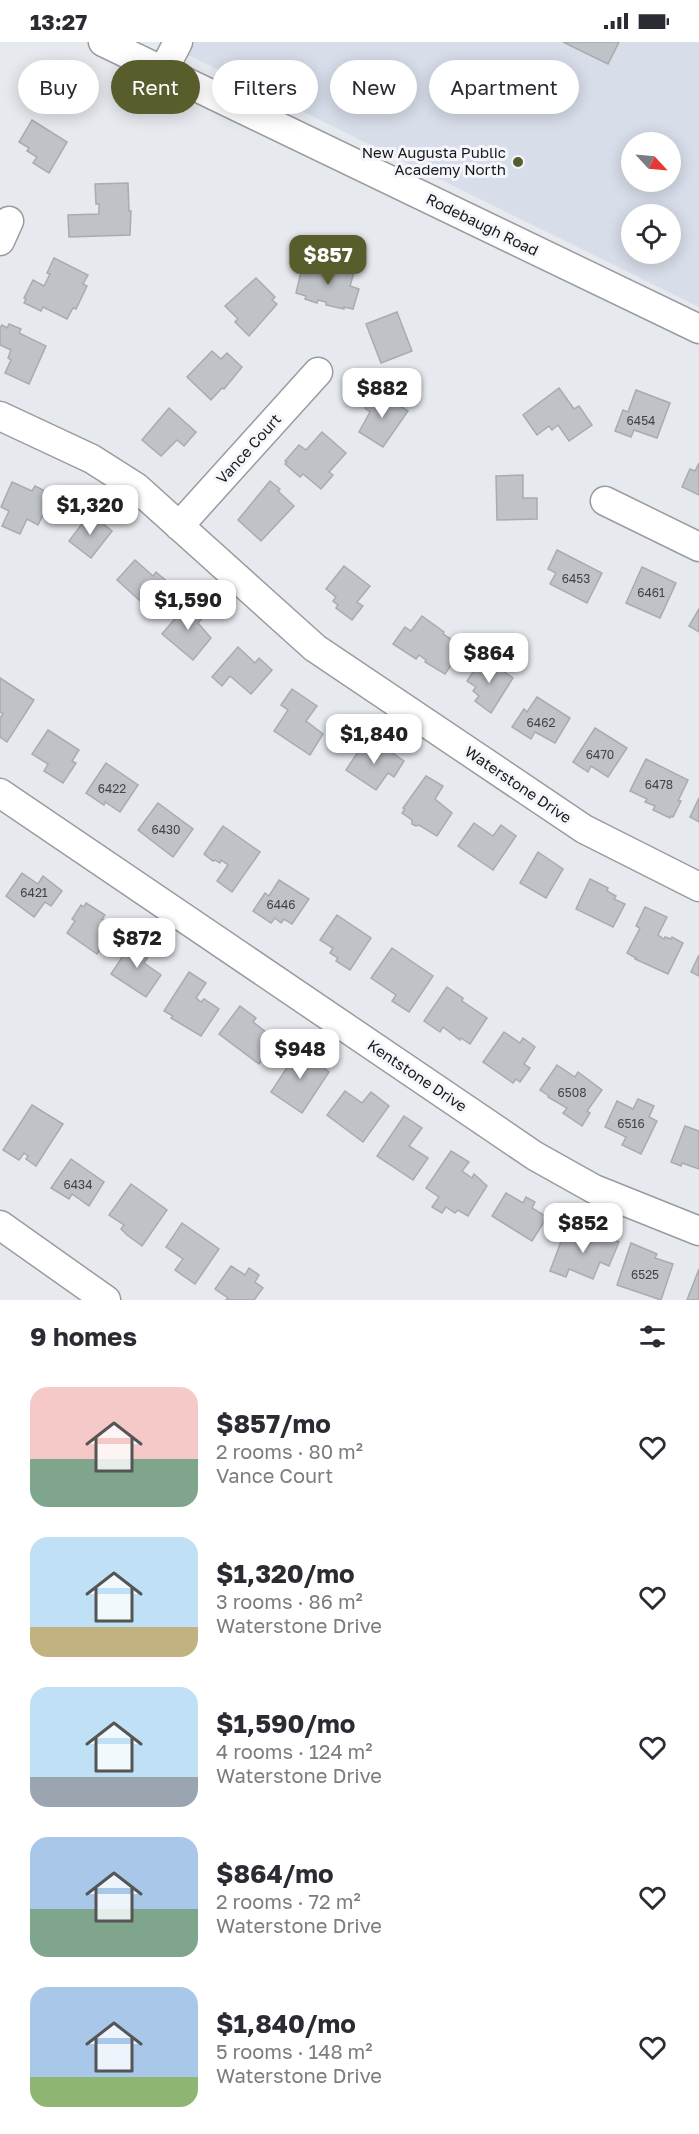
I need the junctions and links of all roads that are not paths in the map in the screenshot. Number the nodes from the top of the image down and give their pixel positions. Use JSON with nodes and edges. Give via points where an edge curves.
{"nodes":[{"id":1,"x":103,"y":42,"type":"edge"},
{"id":2,"x":178,"y":42,"type":"edge"},
{"id":3,"x":140,"y":60,"type":"edge"},
{"id":4,"x":169,"y":60,"type":"edge"},
{"id":5,"x":200,"y":89,"type":"edge"},
{"id":6,"x":699,"y":329,"type":"edge"},
{"id":7,"x":318,"y":372,"type":"dead end"},
{"id":8,"x":0,"y":416,"type":"edge"},
{"id":9,"x":605,"y":501,"type":"dead end"},
{"id":10,"x":179,"y":526,"type":"junction"},
{"id":11,"x":699,"y":547,"type":"edge"},
{"id":12,"x":0,"y":793,"type":"edge"},
{"id":13,"x":699,"y":886,"type":"edge"},
{"id":14,"x":0,"y":1226,"type":"edge"},
{"id":15,"x":699,"y":1231,"type":"edge"},
{"id":16,"x":106,"y":1300,"type":"edge"}],
"edges":[{"from":1,"to":3,"type":"street","name":"Rodebaugh Road"},
{"from":2,"to":4,"type":"street"},
{"from":5,"to":6,"type":"street","name":"Rodebaugh Road"},
{"from":7,"to":10,"type":"street","name":"Vance Court"},
{"from":8,"to":10,"type":"street","name":"Waterstone Drive","via":[[103,465]]},
{"from":9,"to":11,"type":"street"},
{"from":10,"to":13,"type":"street","name":"Waterstone Drive","via":[[326,655],[584,829]]},
{"from":12,"to":15,"type":"street","name":"Kentstone Drive","via":[[535,1156],[609,1196]]},
{"from":14,"to":16,"type":"street"}]}
